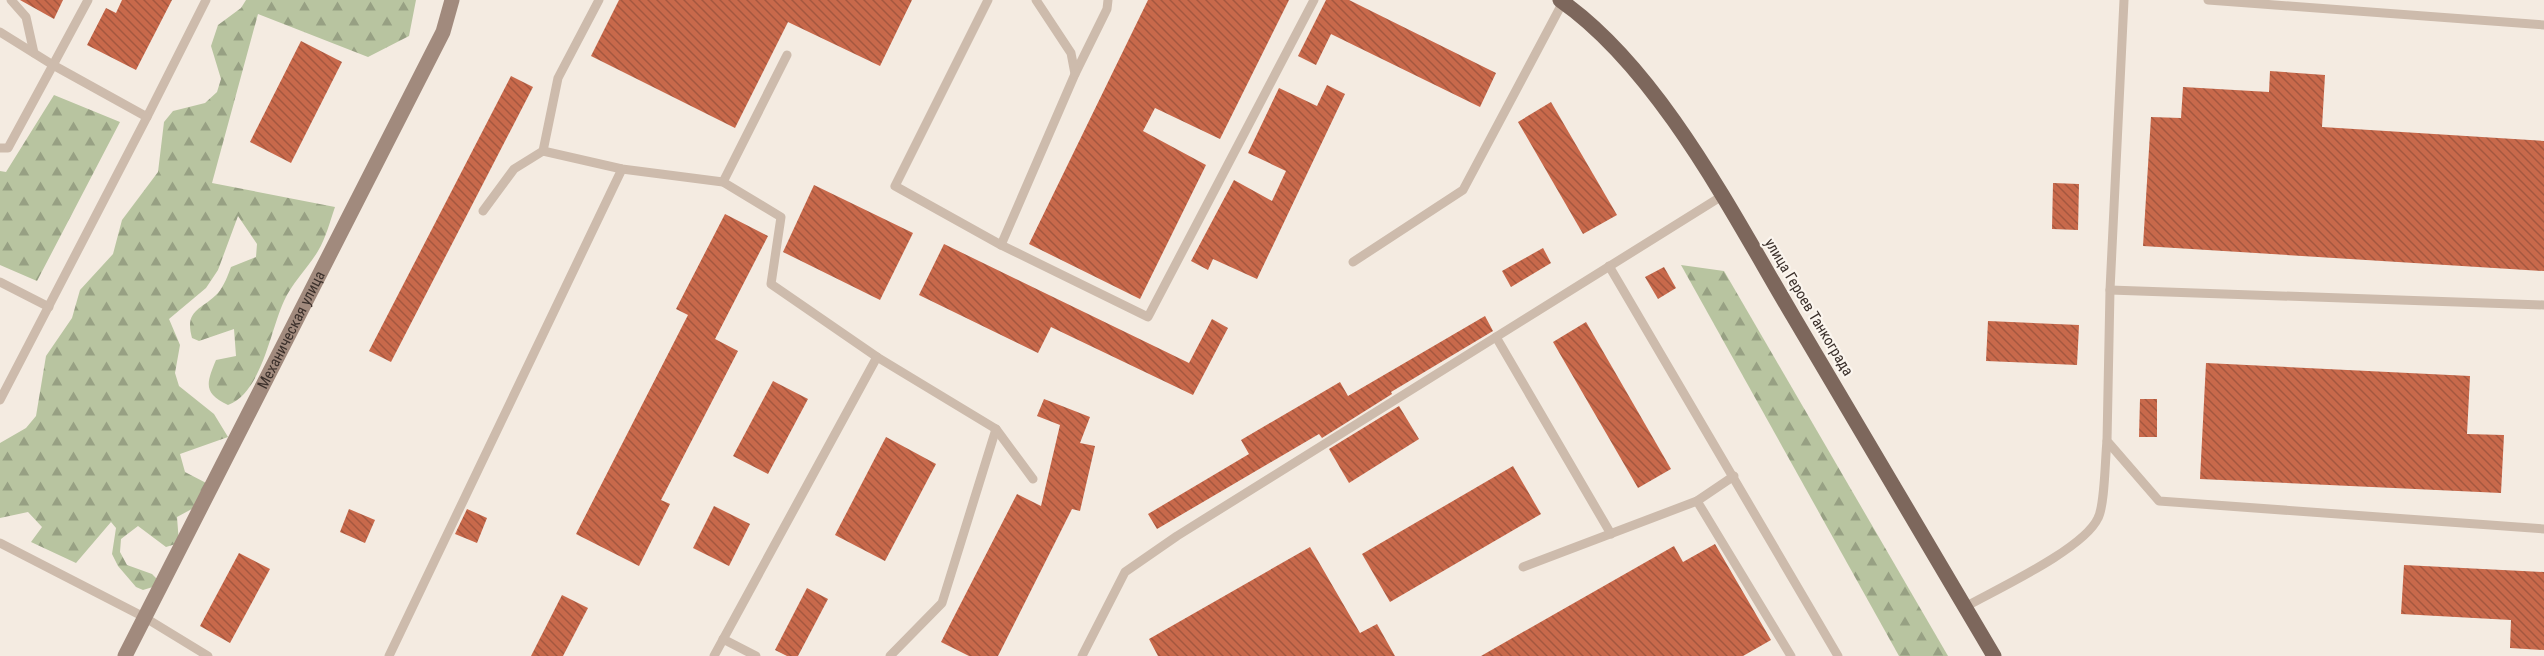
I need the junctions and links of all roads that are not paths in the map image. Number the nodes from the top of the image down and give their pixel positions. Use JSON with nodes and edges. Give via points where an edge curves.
{"nodes":[{"id":1,"x":11,"y":0,"type":"edge"},
{"id":2,"x":88,"y":0,"type":"edge"},
{"id":3,"x":206,"y":0,"type":"edge"},
{"id":4,"x":452,"y":0,"type":"edge"},
{"id":5,"x":458,"y":0,"type":"edge"},
{"id":6,"x":599,"y":0,"type":"edge"},
{"id":7,"x":988,"y":0,"type":"edge"},
{"id":8,"x":1036,"y":0,"type":"edge"},
{"id":9,"x":1108,"y":0,"type":"edge"},
{"id":10,"x":1314,"y":0,"type":"edge"},
{"id":11,"x":2124,"y":0,"type":"edge"},
{"id":12,"x":2208,"y":0,"type":"edge"},
{"id":13,"x":1561,"y":1,"type":"edge"},
{"id":14,"x":2544,"y":25,"type":"edge"},
{"id":15,"x":0,"y":32,"type":"edge"},
{"id":16,"x":443,"y":32,"type":"junction"},
{"id":17,"x":34,"y":53,"type":"junction"},
{"id":18,"x":787,"y":55,"type":"dead end"},
{"id":19,"x":53,"y":65,"type":"junction"},
{"id":20,"x":1075,"y":74,"type":"junction"},
{"id":21,"x":147,"y":117,"type":"junction"},
{"id":22,"x":0,"y":148,"type":"edge"},
{"id":23,"x":543,"y":151,"type":"junction"},
{"id":24,"x":622,"y":169,"type":"junction"},
{"id":25,"x":723,"y":182,"type":"junction"},
{"id":26,"x":1722,"y":196,"type":"junction"},
{"id":27,"x":483,"y":211,"type":"dead end"},
{"id":28,"x":1001,"y":245,"type":"junction"},
{"id":29,"x":1353,"y":262,"type":"dead end"},
{"id":30,"x":1609,"y":266,"type":"junction"},
{"id":31,"x":0,"y":282,"type":"edge"},
{"id":32,"x":2110,"y":290,"type":"junction"},
{"id":33,"x":2544,"y":305,"type":"edge"},
{"id":34,"x":49,"y":306,"type":"junction"},
{"id":35,"x":1496,"y":337,"type":"junction"},
{"id":36,"x":878,"y":357,"type":"junction"},
{"id":37,"x":0,"y":400,"type":"edge"},
{"id":38,"x":996,"y":429,"type":"junction"},
{"id":39,"x":2107,"y":441,"type":"junction"},
{"id":40,"x":1734,"y":476,"type":"junction"},
{"id":41,"x":1033,"y":479,"type":"dead end"},
{"id":42,"x":1697,"y":501,"type":"junction"},
{"id":43,"x":2544,"y":528,"type":"edge"},
{"id":44,"x":1611,"y":534,"type":"junction"},
{"id":45,"x":0,"y":543,"type":"edge"},
{"id":46,"x":1523,"y":567,"type":"dead end"},
{"id":47,"x":1965,"y":607,"type":"junction"},
{"id":48,"x":144,"y":617,"type":"junction"},
{"id":49,"x":723,"y":639,"type":"junction"},
{"id":50,"x":124,"y":656,"type":"edge"},
{"id":51,"x":208,"y":656,"type":"edge"},
{"id":52,"x":389,"y":656,"type":"edge"},
{"id":53,"x":714,"y":656,"type":"edge"},
{"id":54,"x":756,"y":656,"type":"edge"},
{"id":55,"x":890,"y":656,"type":"edge"},
{"id":56,"x":1082,"y":656,"type":"edge"},
{"id":57,"x":1791,"y":656,"type":"edge"},
{"id":58,"x":1838,"y":656,"type":"edge"},
{"id":59,"x":1994,"y":656,"type":"edge"}],
"edges":[{"from":1,"to":17,"type":"lane","via":[[26,17]]},
{"from":2,"to":19,"type":"lane"},
{"from":3,"to":21,"type":"lane"},
{"from":4,"to":16,"type":"street","name":"Механическая улица"},
{"from":5,"to":16,"type":"street"},
{"from":6,"to":23,"type":"lane","via":[[558,78]]},
{"from":7,"to":28,"type":"lane","via":[[895,186]]},
{"from":8,"to":20,"type":"lane","via":[[1071,53]]},
{"from":9,"to":20,"type":"lane"},
{"from":10,"to":28,"type":"lane","via":[[1148,317]]},
{"from":11,"to":32,"type":"lane"},
{"from":12,"to":14,"type":"lane"},
{"from":13,"to":26,"type":"main road","name":"улица Героев Танкограда","via":[[1596,29],[1653,91]]},
{"from":13,"to":29,"type":"lane","via":[[1463,190]]},
{"from":15,"to":17,"type":"lane"},
{"from":16,"to":48,"type":"street","name":"Механическая улица"},
{"from":17,"to":19,"type":"lane"},
{"from":18,"to":25,"type":"lane"},
{"from":19,"to":21,"type":"lane"},
{"from":19,"to":22,"type":"lane","via":[[8,148]]},
{"from":20,"to":28,"type":"lane"},
{"from":21,"to":34,"type":"lane"},
{"from":23,"to":24,"type":"lane"},
{"from":23,"to":27,"type":"lane","via":[[514,169]]},
{"from":24,"to":25,"type":"lane"},
{"from":24,"to":52,"type":"lane"},
{"from":25,"to":36,"type":"lane","via":[[781,217],[771,284]]},
{"from":26,"to":30,"type":"lane"},
{"from":26,"to":47,"type":"main road","name":"улица Героев Танкограда"},
{"from":30,"to":35,"type":"lane"},
{"from":30,"to":40,"type":"lane"},
{"from":31,"to":34,"type":"lane"},
{"from":32,"to":33,"type":"lane"},
{"from":32,"to":39,"type":"lane"},
{"from":34,"to":37,"type":"lane"},
{"from":35,"to":44,"type":"lane"},
{"from":35,"to":56,"type":"lane","via":[[1125,572]]},
{"from":36,"to":38,"type":"lane"},
{"from":36,"to":49,"type":"lane"},
{"from":38,"to":41,"type":"lane"},
{"from":38,"to":55,"type":"lane","via":[[942,603]]},
{"from":39,"to":43,"type":"lane","via":[[2159,501]]},
{"from":39,"to":47,"type":"lane","via":[[2099,518],[2090,530],[2072,547]]},
{"from":40,"to":42,"type":"lane"},
{"from":40,"to":58,"type":"lane"},
{"from":42,"to":44,"type":"lane"},
{"from":42,"to":57,"type":"lane"},
{"from":44,"to":46,"type":"lane"},
{"from":45,"to":48,"type":"lane"},
{"from":47,"to":59,"type":"main road","name":"улица Героев Танкограда"},
{"from":48,"to":50,"type":"street","name":"Механическая улица"},
{"from":48,"to":51,"type":"lane"},
{"from":49,"to":53,"type":"lane"},
{"from":49,"to":54,"type":"lane"}]}
